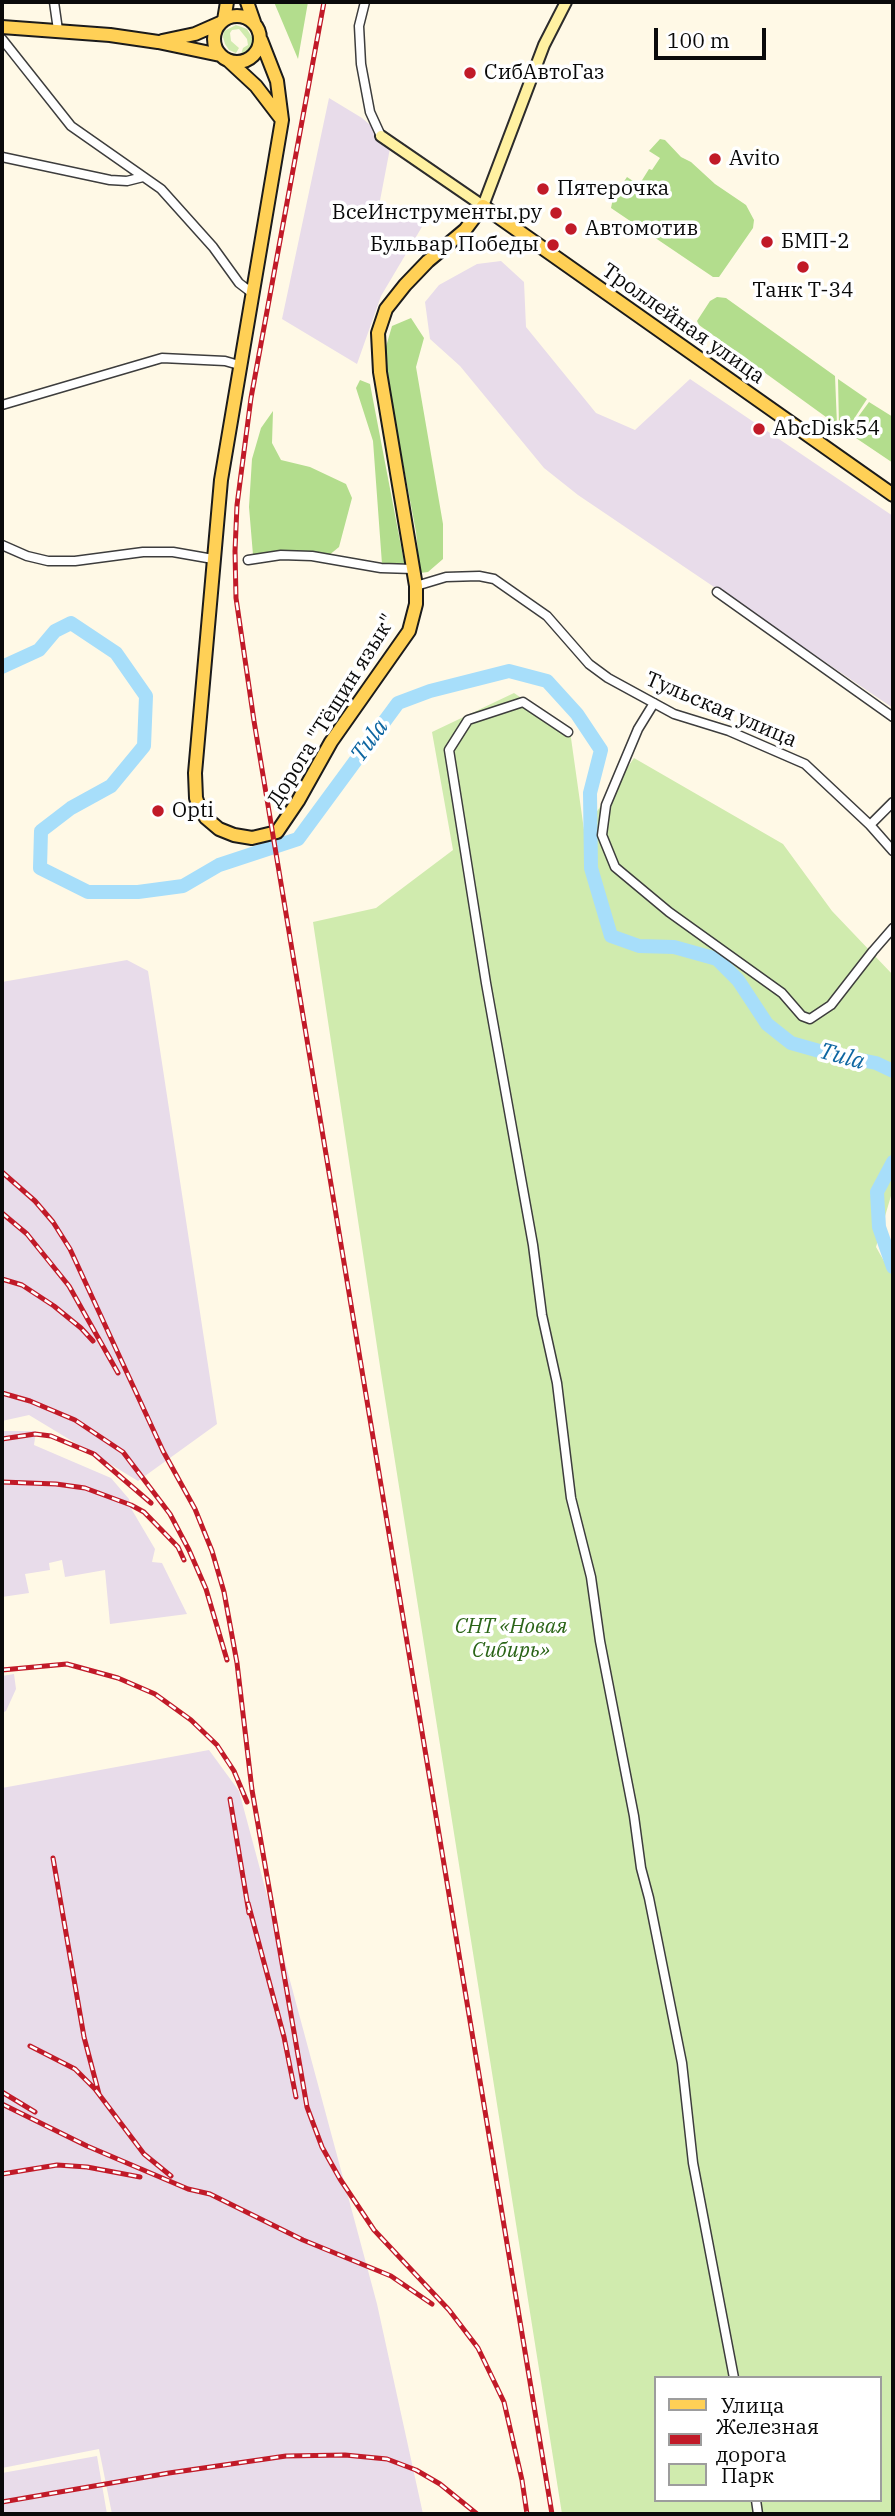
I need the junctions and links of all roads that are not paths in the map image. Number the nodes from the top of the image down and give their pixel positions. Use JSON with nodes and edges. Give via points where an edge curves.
{"nodes":[{"id":1,"x":54,"y":2,"type":"edge"},
{"id":2,"x":227,"y":2,"type":"edge"},
{"id":3,"x":247,"y":2,"type":"edge"},
{"id":4,"x":365,"y":2,"type":"edge"},
{"id":5,"x":566,"y":2,"type":"edge"},
{"id":6,"x":222,"y":22,"type":"junction"},
{"id":7,"x":254,"y":22,"type":"junction"},
{"id":8,"x":2,"y":27,"type":"edge"},
{"id":9,"x":58,"y":30,"type":"junction"},
{"id":10,"x":2,"y":38,"type":"edge"},
{"id":11,"x":261,"y":40,"type":"junction"},
{"id":12,"x":158,"y":42,"type":"junction"},
{"id":13,"x":224,"y":58,"type":"junction"},
{"id":14,"x":282,"y":120,"type":"junction"},
{"id":15,"x":382,"y":136,"type":"joint"},
{"id":16,"x":2,"y":157,"type":"edge"},
{"id":17,"x":143,"y":177,"type":"junction"},
{"id":18,"x":482,"y":205,"type":"junction"},
{"id":19,"x":252,"y":293,"type":"junction"},
{"id":20,"x":239,"y":365,"type":"junction"},
{"id":21,"x":2,"y":405,"type":"edge"},
{"id":22,"x":893,"y":495,"type":"edge"},
{"id":23,"x":2,"y":545,"type":"edge"},
{"id":24,"x":213,"y":559,"type":"junction"},
{"id":25,"x":248,"y":560,"type":"dead end"},
{"id":26,"x":413,"y":569,"type":"junction"},
{"id":27,"x":416,"y":586,"type":"junction"},
{"id":28,"x":717,"y":592,"type":"dead end"},
{"id":29,"x":654,"y":703,"type":"junction"},
{"id":30,"x":893,"y":717,"type":"edge"},
{"id":31,"x":568,"y":732,"type":"dead end"},
{"id":32,"x":893,"y":802,"type":"edge"},
{"id":33,"x":870,"y":825,"type":"junction"},
{"id":34,"x":893,"y":851,"type":"edge"},
{"id":35,"x":893,"y":928,"type":"edge"},
{"id":36,"x":734,"y":2376,"type":"edge"}],
"edges":[{"from":1,"to":9,"type":"street"},
{"from":2,"to":6,"type":"main road"},
{"from":3,"to":7,"type":"main road"},
{"from":4,"to":15,"type":"street","via":[[359,26],[361,64],[370,112]]},
{"from":5,"to":18,"type":"main road","via":[[544,45]]},
{"from":6,"to":7,"type":"main road","via":[[233,16]]},
{"from":6,"to":12,"type":"main road"},
{"from":6,"to":13,"type":"main road","via":[[215,45]]},
{"from":7,"to":11,"type":"main road"},
{"from":8,"to":9,"type":"main road"},
{"from":9,"to":12,"type":"main road"},
{"from":10,"to":17,"type":"street","via":[[71,125]]},
{"from":11,"to":13,"type":"main road","via":[[249,60],[239,63]]},
{"from":11,"to":14,"type":"main road","name":"Дорога \"Тёщин язык\"","via":[[277,81]]},
{"from":12,"to":13,"type":"main road"},
{"from":13,"to":14,"type":"main road","via":[[256,86]]},
{"from":14,"to":19,"type":"main road","name":"Дорога \"Тёщин язык\""},
{"from":15,"to":18,"type":"main road","name":"Троллейная улица"},
{"from":16,"to":17,"type":"street","via":[[110,180]]},
{"from":17,"to":19,"type":"street","via":[[161,189]]},
{"from":18,"to":22,"type":"main road","name":"Троллейная улица"},
{"from":18,"to":26,"type":"main road","name":"Дорога \"Тёщин язык\"","via":[[465,230],[405,285],[386,309],[378,333],[380,372]]},
{"from":19,"to":20,"type":"main road","name":"Дорога \"Тёщин язык\""},
{"from":20,"to":21,"type":"street","via":[[162,358]]},
{"from":20,"to":24,"type":"main road","name":"Дорога \"Тёщин язык\""},
{"from":23,"to":24,"type":"street","via":[[48,561],[143,552]]},
{"from":24,"to":27,"type":"main road","name":"Дорога \"Тёщин язык\"","via":[[196,798],[210,822],[242,837],[277,832],[286,821],[331,743],[404,640]]},
{"from":25,"to":26,"type":"street","via":[[312,556]]},
{"from":26,"to":27,"type":"main road","name":"Дорога \"Тёщин язык\""},
{"from":27,"to":29,"type":"street","name":"Тульская улица","via":[[446,577],[494,579],[547,616],[589,664]]},
{"from":28,"to":30,"type":"street"},
{"from":29,"to":33,"type":"street","name":"Тульская улица","via":[[805,764]]},
{"from":29,"to":35,"type":"street","via":[[606,805],[602,835],[615,867],[810,1019],[831,1005]]},
{"from":31,"to":36,"type":"street","via":[[523,702],[468,720],[449,750],[556,1383],[571,1498],[682,2063],[693,2163]]},
{"from":32,"to":33,"type":"street"},
{"from":33,"to":34,"type":"street","name":"Тульская улица"}]}
